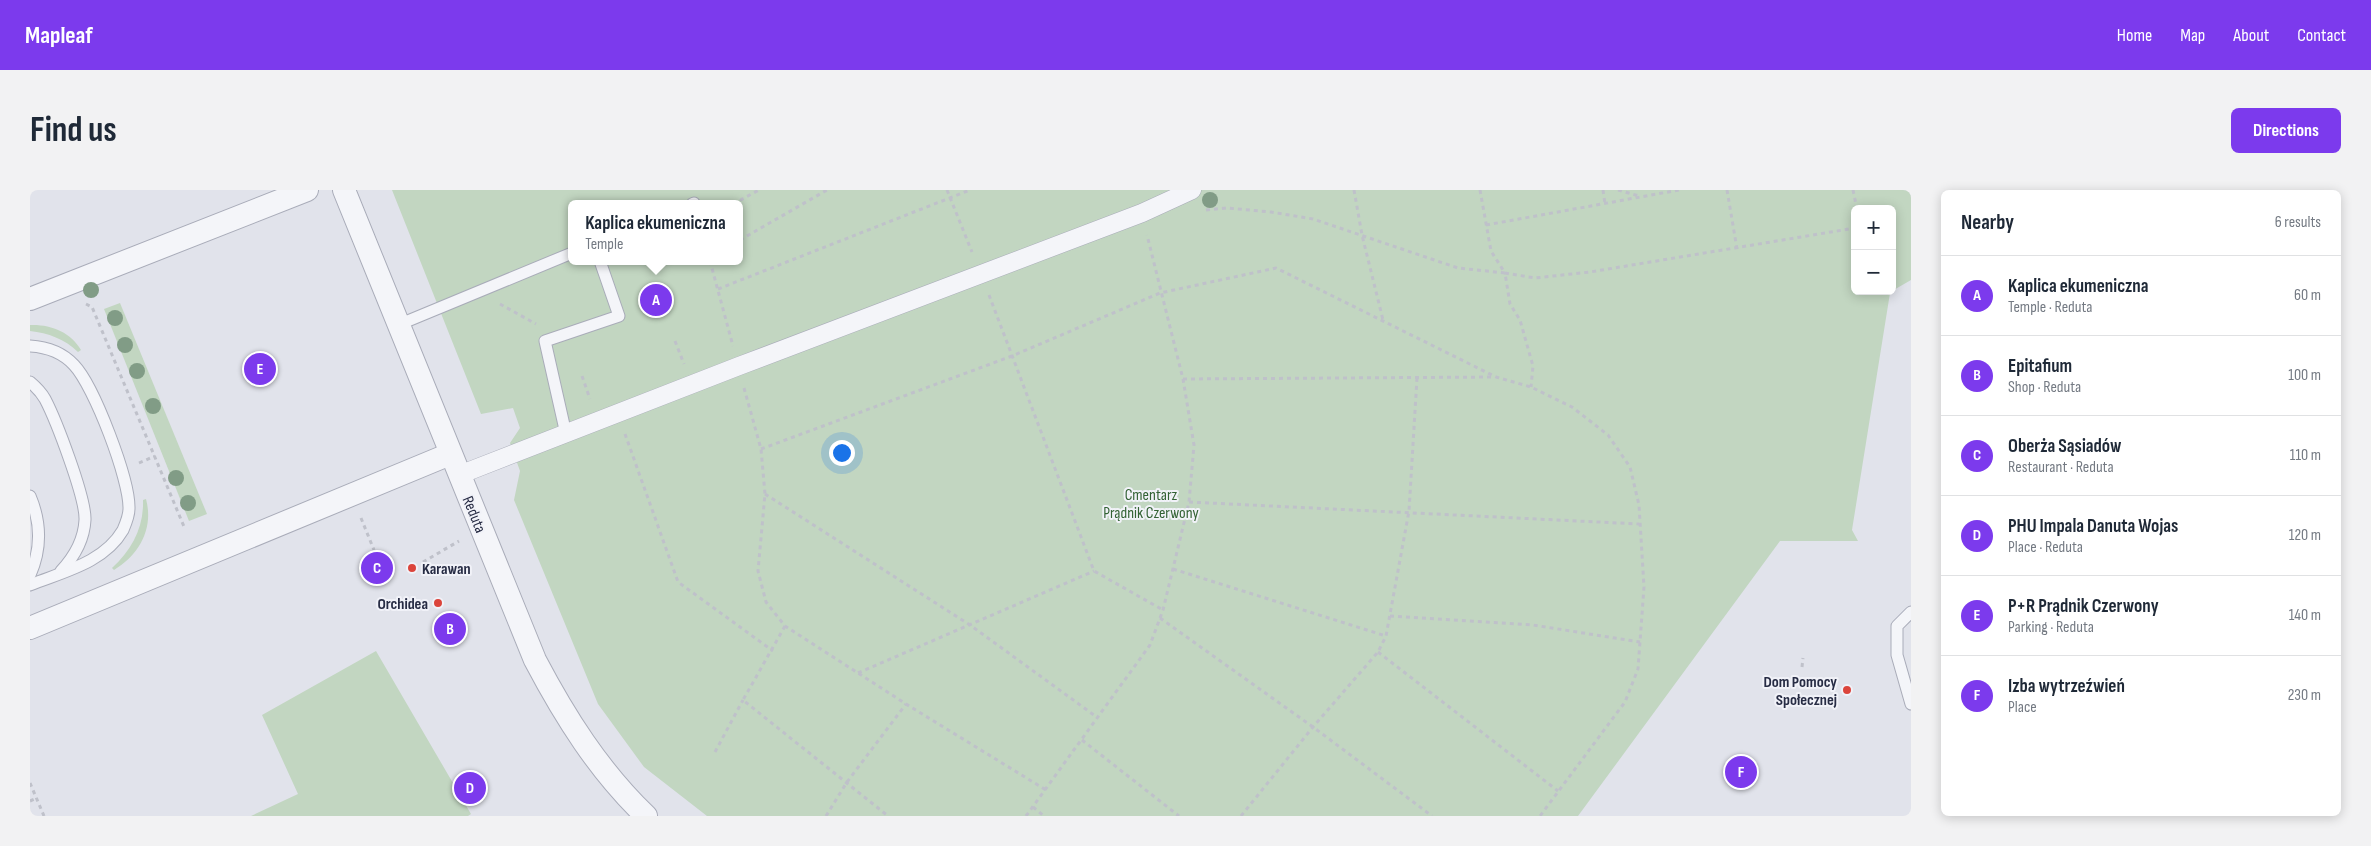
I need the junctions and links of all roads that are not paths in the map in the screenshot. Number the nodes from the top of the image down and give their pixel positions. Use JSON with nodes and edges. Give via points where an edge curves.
{"nodes":[{"id":1,"x":307,"y":190,"type":"edge"},
{"id":2,"x":344,"y":190,"type":"edge"},
{"id":3,"x":1192,"y":190,"type":"edge"},
{"id":4,"x":568,"y":255,"type":"edge"},
{"id":5,"x":601,"y":265,"type":"edge"},
{"id":6,"x":30,"y":299,"type":"edge"},
{"id":7,"x":398,"y":325,"type":"junction"},
{"id":8,"x":30,"y":346,"type":"edge"},
{"id":9,"x":30,"y":382,"type":"edge"},
{"id":10,"x":566,"y":434,"type":"junction"},
{"id":11,"x":450,"y":454,"type":"junction"},
{"id":12,"x":459,"y":475,"type":"junction"},
{"id":13,"x":30,"y":496,"type":"edge"},
{"id":14,"x":60,"y":573,"type":"junction"},
{"id":15,"x":30,"y":574,"type":"edge"},
{"id":16,"x":30,"y":585,"type":"edge"},
{"id":17,"x":1911,"y":612,"type":"edge"},
{"id":18,"x":30,"y":628,"type":"edge"},
{"id":19,"x":1911,"y":704,"type":"edge"},
{"id":20,"x":646,"y":816,"type":"edge"}],
"edges":[{"from":1,"to":6,"type":"street"},
{"from":2,"to":7,"type":"street","name":"Reduta"},
{"from":3,"to":10,"type":"street","via":[[1142,213]]},
{"from":4,"to":7,"type":"lane"},
{"from":5,"to":10,"type":"lane","via":[[619,316],[545,341]]},
{"from":7,"to":11,"type":"street","name":"Reduta"},
{"from":8,"to":14,"type":"lane","via":[[43,347],[64,356],[83,375],[108,433],[128,494],[128,520],[115,542],[95,558]]},
{"from":9,"to":14,"type":"lane","via":[[38,388],[48,405],[85,511],[78,547]]},
{"from":10,"to":12,"type":"street"},
{"from":11,"to":12,"type":"street","name":"Reduta"},
{"from":11,"to":18,"type":"street"},
{"from":12,"to":20,"type":"street","name":"Reduta","via":[[535,660],[557,702],[599,764]]},
{"from":13,"to":15,"type":"lane","via":[[39,531],[38,550]]},
{"from":14,"to":16,"type":"lane"},
{"from":17,"to":19,"type":"lane","via":[[1897,626],[1897,654]]}]}
